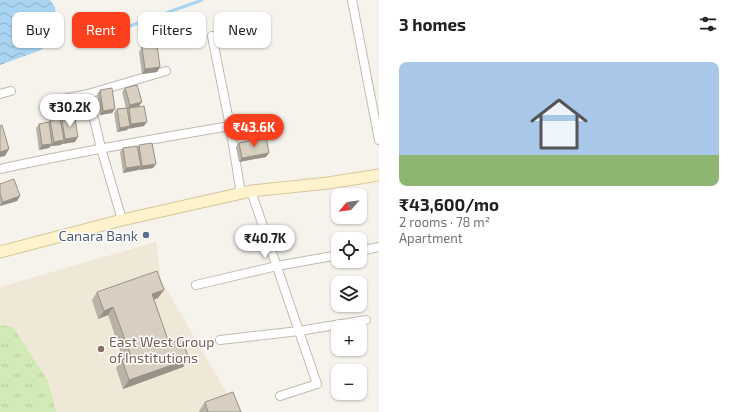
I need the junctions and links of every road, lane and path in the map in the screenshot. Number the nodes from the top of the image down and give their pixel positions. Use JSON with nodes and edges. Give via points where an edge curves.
{"nodes":[{"id":1,"x":352,"y":0,"type":"edge"},
{"id":2,"x":212,"y":36,"type":"dead end"},
{"id":3,"x":166,"y":71,"type":"dead end"},
{"id":4,"x":11,"y":91,"type":"dead end"},
{"id":5,"x":0,"y":94,"type":"edge"},
{"id":6,"x":88,"y":94,"type":"junction"},
{"id":7,"x":48,"y":102,"type":"dead end"},
{"id":8,"x":230,"y":126,"type":"junction"},
{"id":9,"x":379,"y":140,"type":"edge"},
{"id":10,"x":101,"y":148,"type":"junction"},
{"id":11,"x":0,"y":169,"type":"edge"},
{"id":12,"x":379,"y":175,"type":"edge"},
{"id":13,"x":246,"y":192,"type":"junction"},
{"id":14,"x":122,"y":220,"type":"junction"},
{"id":15,"x":379,"y":247,"type":"edge"},
{"id":16,"x":367,"y":250,"type":"edge"},
{"id":17,"x":0,"y":252,"type":"edge"},
{"id":18,"x":331,"y":256,"type":"edge"},
{"id":19,"x":277,"y":266,"type":"junction"},
{"id":20,"x":196,"y":285,"type":"dead end"},
{"id":21,"x":331,"y":326,"type":"edge"},
{"id":22,"x":298,"y":331,"type":"junction"},
{"id":23,"x":220,"y":340,"type":"dead end"},
{"id":24,"x":280,"y":396,"type":"dead end"}],
"edges":[{"from":1,"to":9,"type":"street"},
{"from":2,"to":8,"type":"street"},
{"from":3,"to":6,"type":"street"},
{"from":4,"to":5,"type":"street"},
{"from":6,"to":7,"type":"street"},
{"from":6,"to":10,"type":"street"},
{"from":8,"to":10,"type":"street"},
{"from":8,"to":13,"type":"street"},
{"from":10,"to":11,"type":"street"},
{"from":10,"to":14,"type":"street"},
{"from":12,"to":13,"type":"street"},
{"from":13,"to":14,"type":"street"},
{"from":13,"to":19,"type":"street"},
{"from":14,"to":17,"type":"street"},
{"from":15,"to":16,"type":"street"},
{"from":18,"to":19,"type":"street"},
{"from":19,"to":20,"type":"street"},
{"from":19,"to":22,"type":"street"},
{"from":21,"to":22,"type":"street"},
{"from":22,"to":23,"type":"street"},
{"from":22,"to":24,"type":"street","via":[[317,384]]}]}
